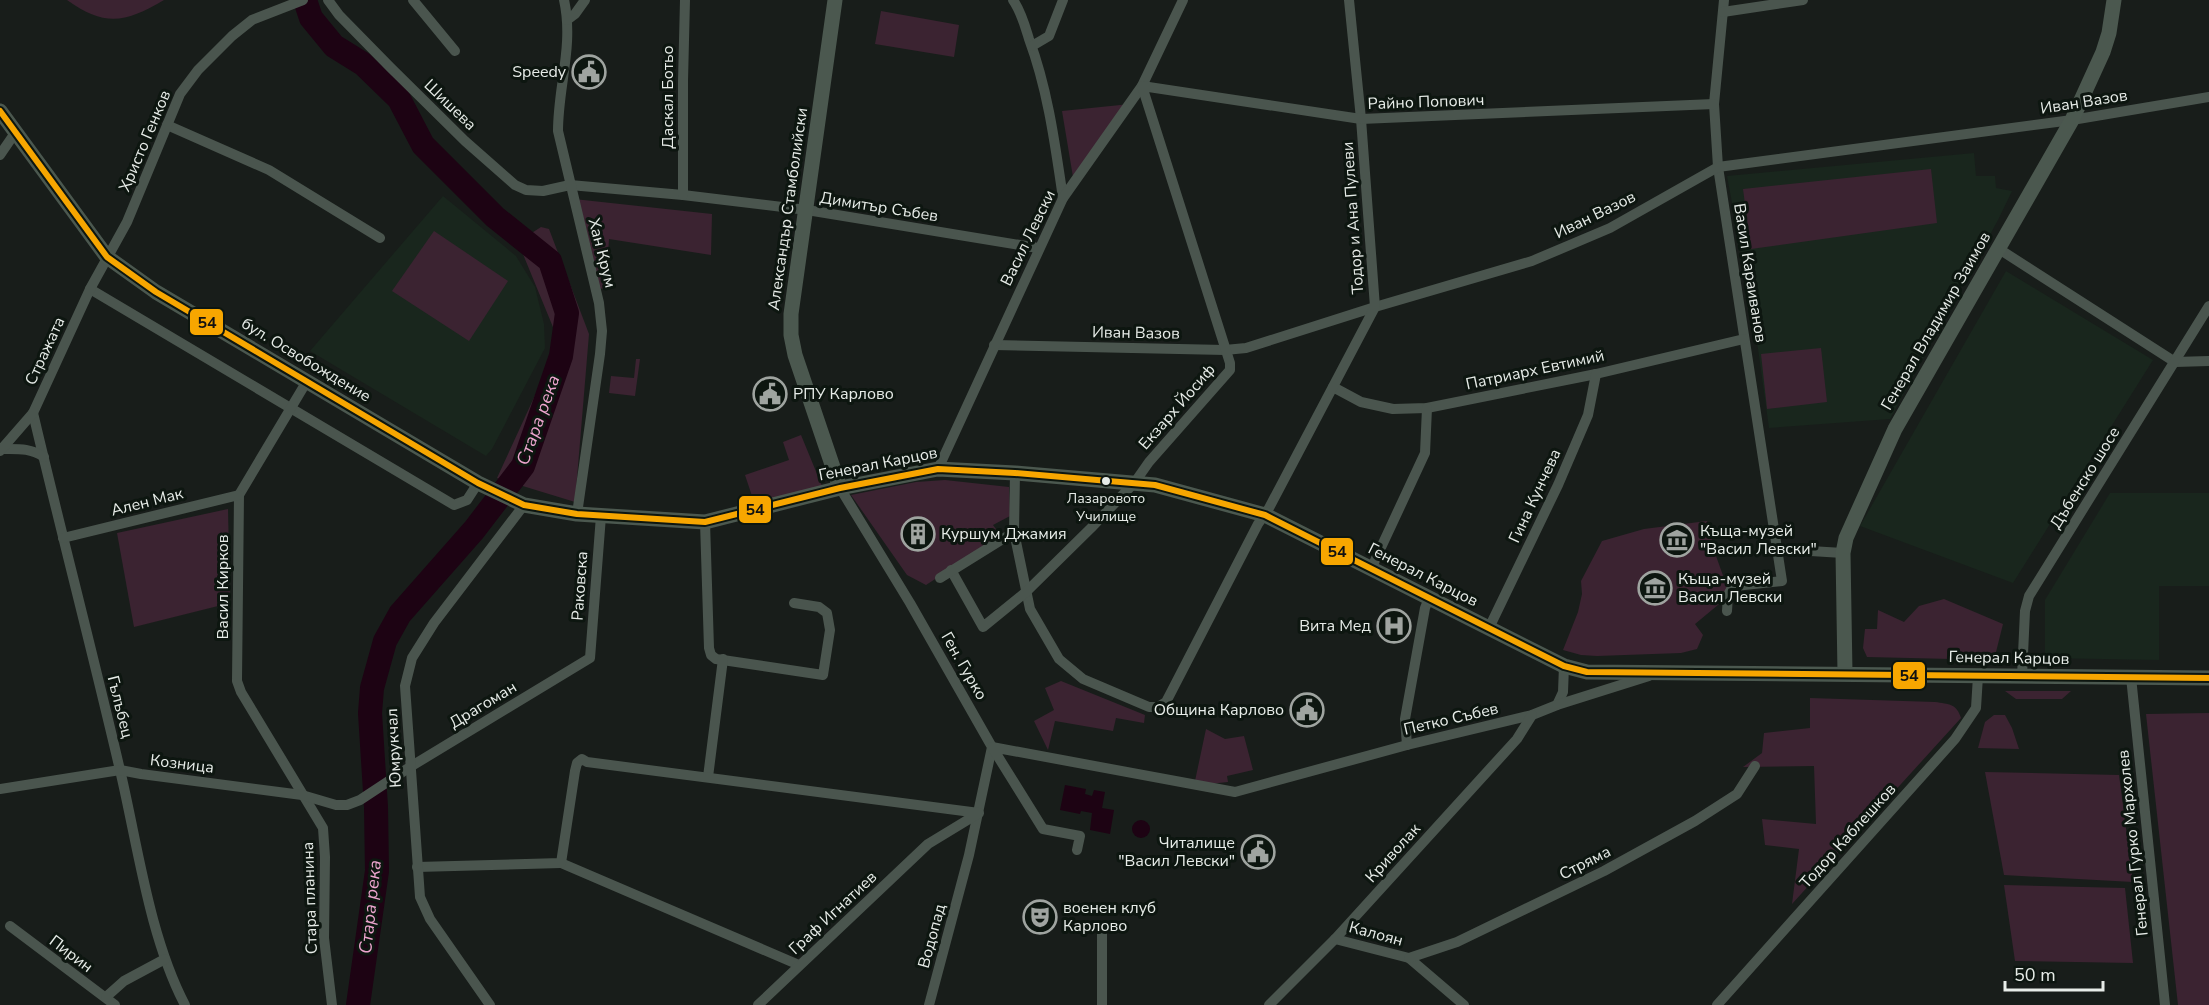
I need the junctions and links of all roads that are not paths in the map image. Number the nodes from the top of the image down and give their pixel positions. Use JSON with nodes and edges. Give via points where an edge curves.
{"nodes":[{"id":1,"x":303,"y":0,"type":"edge"},
{"id":2,"x":328,"y":0,"type":"edge"},
{"id":3,"x":413,"y":0,"type":"edge"},
{"id":4,"x":564,"y":0,"type":"edge"},
{"id":5,"x":585,"y":0,"type":"edge"},
{"id":6,"x":685,"y":0,"type":"edge"},
{"id":7,"x":835,"y":0,"type":"edge"},
{"id":8,"x":1013,"y":0,"type":"edge"},
{"id":9,"x":1063,"y":0,"type":"edge"},
{"id":10,"x":1183,"y":0,"type":"edge"},
{"id":11,"x":1349,"y":0,"type":"edge"},
{"id":12,"x":1803,"y":0,"type":"edge"},
{"id":13,"x":2114,"y":0,"type":"edge"},
{"id":14,"x":1723,"y":6,"type":"edge"},
{"id":15,"x":567,"y":20,"type":"junction"},
{"id":16,"x":1032,"y":46,"type":"junction"},
{"id":17,"x":455,"y":51,"type":"dead end"},
{"id":18,"x":1142,"y":86,"type":"junction"},
{"id":19,"x":2209,"y":97,"type":"edge"},
{"id":20,"x":1714,"y":104,"type":"junction"},
{"id":21,"x":0,"y":111,"type":"edge"},
{"id":22,"x":1361,"y":119,"type":"junction"},
{"id":23,"x":2072,"y":120,"type":"junction"},
{"id":24,"x":167,"y":125,"type":"junction"},
{"id":25,"x":15,"y":133,"type":"junction"},
{"id":26,"x":0,"y":155,"type":"edge"},
{"id":27,"x":1719,"y":167,"type":"junction"},
{"id":28,"x":570,"y":185,"type":"junction"},
{"id":29,"x":683,"y":195,"type":"junction"},
{"id":30,"x":1063,"y":198,"type":"junction"},
{"id":31,"x":807,"y":210,"type":"junction"},
{"id":32,"x":380,"y":238,"type":"dead end"},
{"id":33,"x":1038,"y":248,"type":"junction"},
{"id":34,"x":1999,"y":249,"type":"junction"},
{"id":35,"x":107,"y":257,"type":"junction"},
{"id":36,"x":90,"y":289,"type":"junction"},
{"id":37,"x":2209,"y":306,"type":"edge"},
{"id":38,"x":1375,"y":307,"type":"junction"},
{"id":39,"x":1744,"y":339,"type":"junction"},
{"id":40,"x":994,"y":345,"type":"junction"},
{"id":41,"x":1225,"y":350,"type":"junction"},
{"id":42,"x":2209,"y":361,"type":"edge"},
{"id":43,"x":2175,"y":362,"type":"junction"},
{"id":44,"x":1596,"y":374,"type":"junction"},
{"id":45,"x":307,"y":381,"type":"junction"},
{"id":46,"x":1333,"y":387,"type":"junction"},
{"id":47,"x":289,"y":408,"type":"junction"},
{"id":48,"x":1427,"y":408,"type":"junction"},
{"id":49,"x":33,"y":413,"type":"junction"},
{"id":50,"x":1,"y":450,"type":"edge"},
{"id":51,"x":44,"y":457,"type":"junction"},
{"id":52,"x":938,"y":469,"type":"junction"},
{"id":53,"x":1015,"y":472,"type":"junction"},
{"id":54,"x":1135,"y":482,"type":"junction"},
{"id":55,"x":478,"y":483,"type":"junction"},
{"id":56,"x":840,"y":488,"type":"junction"},
{"id":57,"x":239,"y":495,"type":"junction"},
{"id":58,"x":524,"y":505,"type":"junction"},
{"id":59,"x":577,"y":514,"type":"junction"},
{"id":60,"x":1265,"y":515,"type":"junction"},
{"id":61,"x":601,"y":516,"type":"junction"},
{"id":62,"x":705,"y":522,"type":"junction"},
{"id":63,"x":1014,"y":532,"type":"junction"},
{"id":64,"x":63,"y":538,"type":"junction"},
{"id":65,"x":1777,"y":549,"type":"junction"},
{"id":66,"x":1843,"y":553,"type":"junction"},
{"id":67,"x":1371,"y":569,"type":"junction"},
{"id":68,"x":951,"y":570,"type":"junction"},
{"id":69,"x":940,"y":578,"type":"dead end"},
{"id":70,"x":1026,"y":592,"type":"junction"},
{"id":71,"x":1429,"y":598,"type":"junction"},
{"id":72,"x":794,"y":603,"type":"dead end"},
{"id":73,"x":1727,"y":612,"type":"dead end"},
{"id":74,"x":1489,"y":628,"type":"junction"},
{"id":75,"x":590,"y":658,"type":"joint"},
{"id":76,"x":723,"y":659,"type":"junction"},
{"id":77,"x":1564,"y":666,"type":"junction"},
{"id":78,"x":1661,"y":672,"type":"junction"},
{"id":79,"x":1845,"y":673,"type":"junction"},
{"id":80,"x":1978,"y":676,"type":"junction"},
{"id":81,"x":2022,"y":676,"type":"junction"},
{"id":82,"x":2131,"y":677,"type":"junction"},
{"id":83,"x":2209,"y":678,"type":"edge"},
{"id":84,"x":1557,"y":705,"type":"junction"},
{"id":85,"x":1532,"y":715,"type":"junction"},
{"id":86,"x":1407,"y":745,"type":"junction"},
{"id":87,"x":992,"y":747,"type":"junction"},
{"id":88,"x":1755,"y":766,"type":"dead end"},
{"id":89,"x":410,"y":767,"type":"junction"},
{"id":90,"x":120,"y":770,"type":"junction"},
{"id":91,"x":708,"y":777,"type":"junction"},
{"id":92,"x":0,"y":789,"type":"edge"},
{"id":93,"x":302,"y":795,"type":"junction"},
{"id":94,"x":360,"y":800,"type":"joint"},
{"id":95,"x":979,"y":813,"type":"junction"},
{"id":96,"x":1077,"y":850,"type":"dead end"},
{"id":97,"x":561,"y":863,"type":"junction"},
{"id":98,"x":417,"y":867,"type":"junction"},
{"id":99,"x":10,"y":926,"type":"dead end"},
{"id":100,"x":1102,"y":932,"type":"dead end"},
{"id":101,"x":1335,"y":939,"type":"junction"},
{"id":102,"x":1409,"y":958,"type":"junction"},
{"id":103,"x":165,"y":959,"type":"junction"},
{"id":104,"x":799,"y":965,"type":"junction"},
{"id":105,"x":110,"y":1001,"type":"edge"},
{"id":106,"x":1273,"y":1003,"type":"edge"},
{"id":107,"x":186,"y":1005,"type":"edge"},
{"id":108,"x":332,"y":1005,"type":"edge"},
{"id":109,"x":490,"y":1005,"type":"edge"},
{"id":110,"x":758,"y":1005,"type":"edge"},
{"id":111,"x":929,"y":1005,"type":"edge"},
{"id":112,"x":1102,"y":1005,"type":"edge"},
{"id":113,"x":1464,"y":1005,"type":"edge"},
{"id":114,"x":1717,"y":1005,"type":"edge"},
{"id":115,"x":2164,"y":1005,"type":"edge"}],
"edges":[{"from":1,"to":24,"type":"street","name":"Христо Генков","via":[[252,20],[232,36],[180,94]]},
{"from":2,"to":28,"type":"street","name":"Шишева","via":[[406,84],[515,185],[543,192]]},
{"from":3,"to":17,"type":"street"},
{"from":4,"to":15,"type":"street","name":"Хан Крум"},
{"from":5,"to":15,"type":"street"},
{"from":6,"to":29,"type":"street","name":"Даскал Ботьо"},
{"from":7,"to":31,"type":"main road","name":"Александър Стамболийски"},
{"from":8,"to":16,"type":"street"},
{"from":9,"to":16,"type":"street","via":[[1049,36]]},
{"from":10,"to":18,"type":"street","name":"Васил Левски"},
{"from":11,"to":22,"type":"street","name":"Тодор и Ана Пулеви"},
{"from":12,"to":14,"type":"street"},
{"from":13,"to":23,"type":"main road","name":"Генерал Владимир Заимов","via":[[2103,52]]},
{"from":14,"to":20,"type":"street","name":"Васил Караиванов"},
{"from":15,"to":28,"type":"street","name":"Хан Крум","via":[[558,130]]},
{"from":16,"to":30,"type":"street","via":[[1046,92]]},
{"from":18,"to":22,"type":"street","name":"Райно Попович"},
{"from":18,"to":30,"type":"street","name":"Васил Левски"},
{"from":18,"to":41,"type":"street","name":"Екзарх Йосиф"},
{"from":19,"to":23,"type":"street","name":"Иван Вазов"},
{"from":20,"to":22,"type":"street","name":"Райно Попович"},
{"from":20,"to":27,"type":"street","name":"Васил Караиванов"},
{"from":21,"to":25,"type":"main road","name":"бул. Освобождение"},
{"from":22,"to":38,"type":"street","name":"Тодор и Ана Пулеви"},
{"from":23,"to":27,"type":"street","name":"Иван Вазов"},
{"from":23,"to":34,"type":"main road","name":"Генерал Владимир Заимов"},
{"from":24,"to":32,"type":"street","via":[[269,170]]},
{"from":24,"to":35,"type":"street","name":"Христо Генков","via":[[127,222]]},
{"from":25,"to":26,"type":"street"},
{"from":25,"to":35,"type":"main road","name":"бул. Освобождение"},
{"from":27,"to":38,"type":"street","name":"Иван Вазов","via":[[1610,228],[1532,261]]},
{"from":27,"to":39,"type":"street","name":"Васил Караиванов"},
{"from":28,"to":29,"type":"street","name":"Димитър Събев"},
{"from":28,"to":59,"type":"street","name":"Хан Крум","via":[[599,303],[602,331]]},
{"from":29,"to":31,"type":"street","name":"Димитър Събев"},
{"from":30,"to":33,"type":"street","name":"Васил Левски"},
{"from":31,"to":33,"type":"street","name":"Димитър Събев"},
{"from":31,"to":56,"type":"main road","name":"Александър Стамболийски","via":[[791,334]]},
{"from":33,"to":40,"type":"street","name":"Васил Левски"},
{"from":34,"to":43,"type":"street"},
{"from":34,"to":66,"type":"main road","name":"Генерал Владимир Заимов","via":[[1895,429]]},
{"from":35,"to":36,"type":"street","name":"Стражата"},
{"from":35,"to":45,"type":"main road","name":"бул. Освобождение","via":[[156,292]]},
{"from":36,"to":47,"type":"street"},
{"from":36,"to":49,"type":"street","name":"Стражата"},
{"from":37,"to":43,"type":"street","name":"Дъбенско шосе"},
{"from":38,"to":41,"type":"street","name":"Иван Вазов","via":[[1246,348]]},
{"from":38,"to":46,"type":"street","name":"Тодор и Ана Пулеви"},
{"from":39,"to":44,"type":"street","name":"Патриарх Евтимий"},
{"from":39,"to":65,"type":"street","name":"Васил Караиванов"},
{"from":40,"to":41,"type":"street","name":"Иван Вазов"},
{"from":40,"to":52,"type":"street","name":"Васил Левски"},
{"from":41,"to":54,"type":"street","name":"Екзарх Йосиф","via":[[1230,370]]},
{"from":42,"to":43,"type":"street"},
{"from":43,"to":81,"type":"street","name":"Дъбенско шосе","via":[[2029,596]]},
{"from":44,"to":48,"type":"street","name":"Патриарх Евтимий"},
{"from":44,"to":74,"type":"street","name":"Гина Кунчева","via":[[1588,415]]},
{"from":45,"to":47,"type":"street","name":"Васил Кирков"},
{"from":45,"to":55,"type":"main road","name":"бул. Освобождение"},
{"from":46,"to":48,"type":"street","name":"Патриарх Евтимий","via":[[1361,402],[1393,409]]},
{"from":46,"to":60,"type":"street","name":"Тодор и Ана Пулеви"},
{"from":47,"to":55,"type":"street","via":[[454,505],[467,500]]},
{"from":47,"to":57,"type":"street","name":"Васил Кирков"},
{"from":48,"to":67,"type":"street","via":[[1425,453]]},
{"from":49,"to":50,"type":"street","name":"Стражата"},
{"from":49,"to":51,"type":"street","name":"Гълъбец"},
{"from":50,"to":51,"type":"street","via":[[25,449]]},
{"from":51,"to":64,"type":"street","name":"Гълъбец"},
{"from":52,"to":53,"type":"main road","name":"Генерал Карцов"},
{"from":52,"to":56,"type":"main road","name":"Генерал Карцов"},
{"from":53,"to":54,"type":"main road","name":"Генерал Карцов"},
{"from":53,"to":63,"type":"street","name":"Тодор и Ана Пулеви"},
{"from":54,"to":60,"type":"main road","name":"Генерал Карцов","via":[[1183,491]]},
{"from":54,"to":70,"type":"street","name":"Екзарх Йосиф"},
{"from":55,"to":58,"type":"main road","name":"бул. Освобождение"},
{"from":56,"to":62,"type":"main road","name":"Генерал Карцов"},
{"from":56,"to":87,"type":"street","name":"Ген. Гурко"},
{"from":57,"to":64,"type":"street","name":"Ален Мак"},
{"from":57,"to":93,"type":"street","name":"Васил Кирков","via":[[237,681]]},
{"from":58,"to":59,"type":"main road","name":"Генерал Карцов"},
{"from":58,"to":89,"type":"street","name":"Юмрукчал","via":[[434,622],[412,658],[405,686]]},
{"from":59,"to":61,"type":"main road","name":"Генерал Карцов"},
{"from":60,"to":67,"type":"main road","name":"Генерал Карцов"},
{"from":60,"to":70,"type":"street","name":"Тодор и Ана Пулеви","via":[[1166,702],[1158,706],[1149,707],[1083,679],[1059,659],[1030,609]]},
{"from":61,"to":62,"type":"main road","name":"Генерал Карцов"},
{"from":61,"to":75,"type":"street","name":"Раковска"},
{"from":62,"to":76,"type":"street","via":[[709,648],[716,659]]},
{"from":63,"to":68,"type":"street"},
{"from":63,"to":70,"type":"street","name":"Тодор и Ана Пулеви"},
{"from":64,"to":90,"type":"street","name":"Гълъбец"},
{"from":65,"to":66,"type":"street"},
{"from":65,"to":73,"type":"street","name":"Васил Караиванов","via":[[1782,581],[1735,586],[1728,595]]},
{"from":66,"to":79,"type":"main road","name":"Генерал Владимир Заимов"},
{"from":67,"to":71,"type":"main road","name":"Генерал Карцов"},
{"from":68,"to":69,"type":"street"},
{"from":68,"to":70,"type":"street","name":"Екзарх Йосиф","via":[[983,627]]},
{"from":71,"to":74,"type":"main road","name":"Генерал Карцов"},
{"from":71,"to":86,"type":"street","via":[[1405,719]]},
{"from":72,"to":76,"type":"street","via":[[819,606],[826,613],[830,630],[823,675]]},
{"from":74,"to":77,"type":"main road","name":"Генерал Карцов"},
{"from":75,"to":89,"type":"street","name":"Драгоман"},
{"from":76,"to":91,"type":"street"},
{"from":77,"to":78,"type":"main road","name":"Генерал Карцов","via":[[1587,672]]},
{"from":77,"to":84,"type":"street","via":[[1563,692]]},
{"from":78,"to":79,"type":"main road","name":"Генерал Карцов"},
{"from":78,"to":84,"type":"street","name":"Петко Събев"},
{"from":79,"to":80,"type":"main road","name":"Генерал Карцов"},
{"from":80,"to":81,"type":"main road","name":"Генерал Карцов"},
{"from":80,"to":114,"type":"street","name":"Тодор Каблешков","via":[[1976,708],[1955,739]]},
{"from":81,"to":82,"type":"main road","name":"Генерал Карцов"},
{"from":82,"to":83,"type":"main road","name":"Генерал Карцов"},
{"from":82,"to":115,"type":"street","name":"Генерал Гурко Мархолев"},
{"from":84,"to":85,"type":"street","name":"Петко Събев"},
{"from":85,"to":86,"type":"street","name":"Петко Събев"},
{"from":85,"to":101,"type":"street","name":"Криволак","via":[[1517,739]]},
{"from":86,"to":87,"type":"street","name":"Петко Събев","via":[[1235,792]]},
{"from":87,"to":95,"type":"street"},
{"from":87,"to":96,"type":"street","name":"Ген. Гурко","via":[[1043,829],[1080,836]]},
{"from":88,"to":102,"type":"street","name":"Стряма","via":[[1737,794],[1695,821],[1604,871],[1467,937]]},
{"from":89,"to":94,"type":"street","name":"Драгоман"},
{"from":89,"to":98,"type":"street","name":"Юмрукчал"},
{"from":90,"to":92,"type":"street","name":"Козница"},
{"from":90,"to":93,"type":"street","name":"Козница"},
{"from":90,"to":103,"type":"street","name":"Гълъбец"},
{"from":91,"to":95,"type":"street"},
{"from":91,"to":97,"type":"street","via":[[582,759],[575,771]]},
{"from":93,"to":94,"type":"street","name":"Козница","via":[[336,805]]},
{"from":93,"to":108,"type":"street","name":"Стара планина","via":[[323,828],[324,938]]},
{"from":95,"to":104,"type":"street","name":"Граф Игнатиев","via":[[928,844]]},
{"from":95,"to":111,"type":"street","name":"Водопад"},
{"from":97,"to":98,"type":"street"},
{"from":97,"to":104,"type":"street"},
{"from":98,"to":109,"type":"street","name":"Юмрукчал","via":[[420,897],[430,919]]},
{"from":99,"to":105,"type":"street","name":"Пирин"},
{"from":100,"to":112,"type":"street"},
{"from":101,"to":102,"type":"street","name":"Калоян"},
{"from":101,"to":106,"type":"street","name":"Криволак"},
{"from":102,"to":113,"type":"street","name":"Калоян"},
{"from":103,"to":105,"type":"street","via":[[124,981]]},
{"from":103,"to":107,"type":"street","name":"Гълъбец"},
{"from":104,"to":110,"type":"street","name":"Граф Игнатиев"}]}
